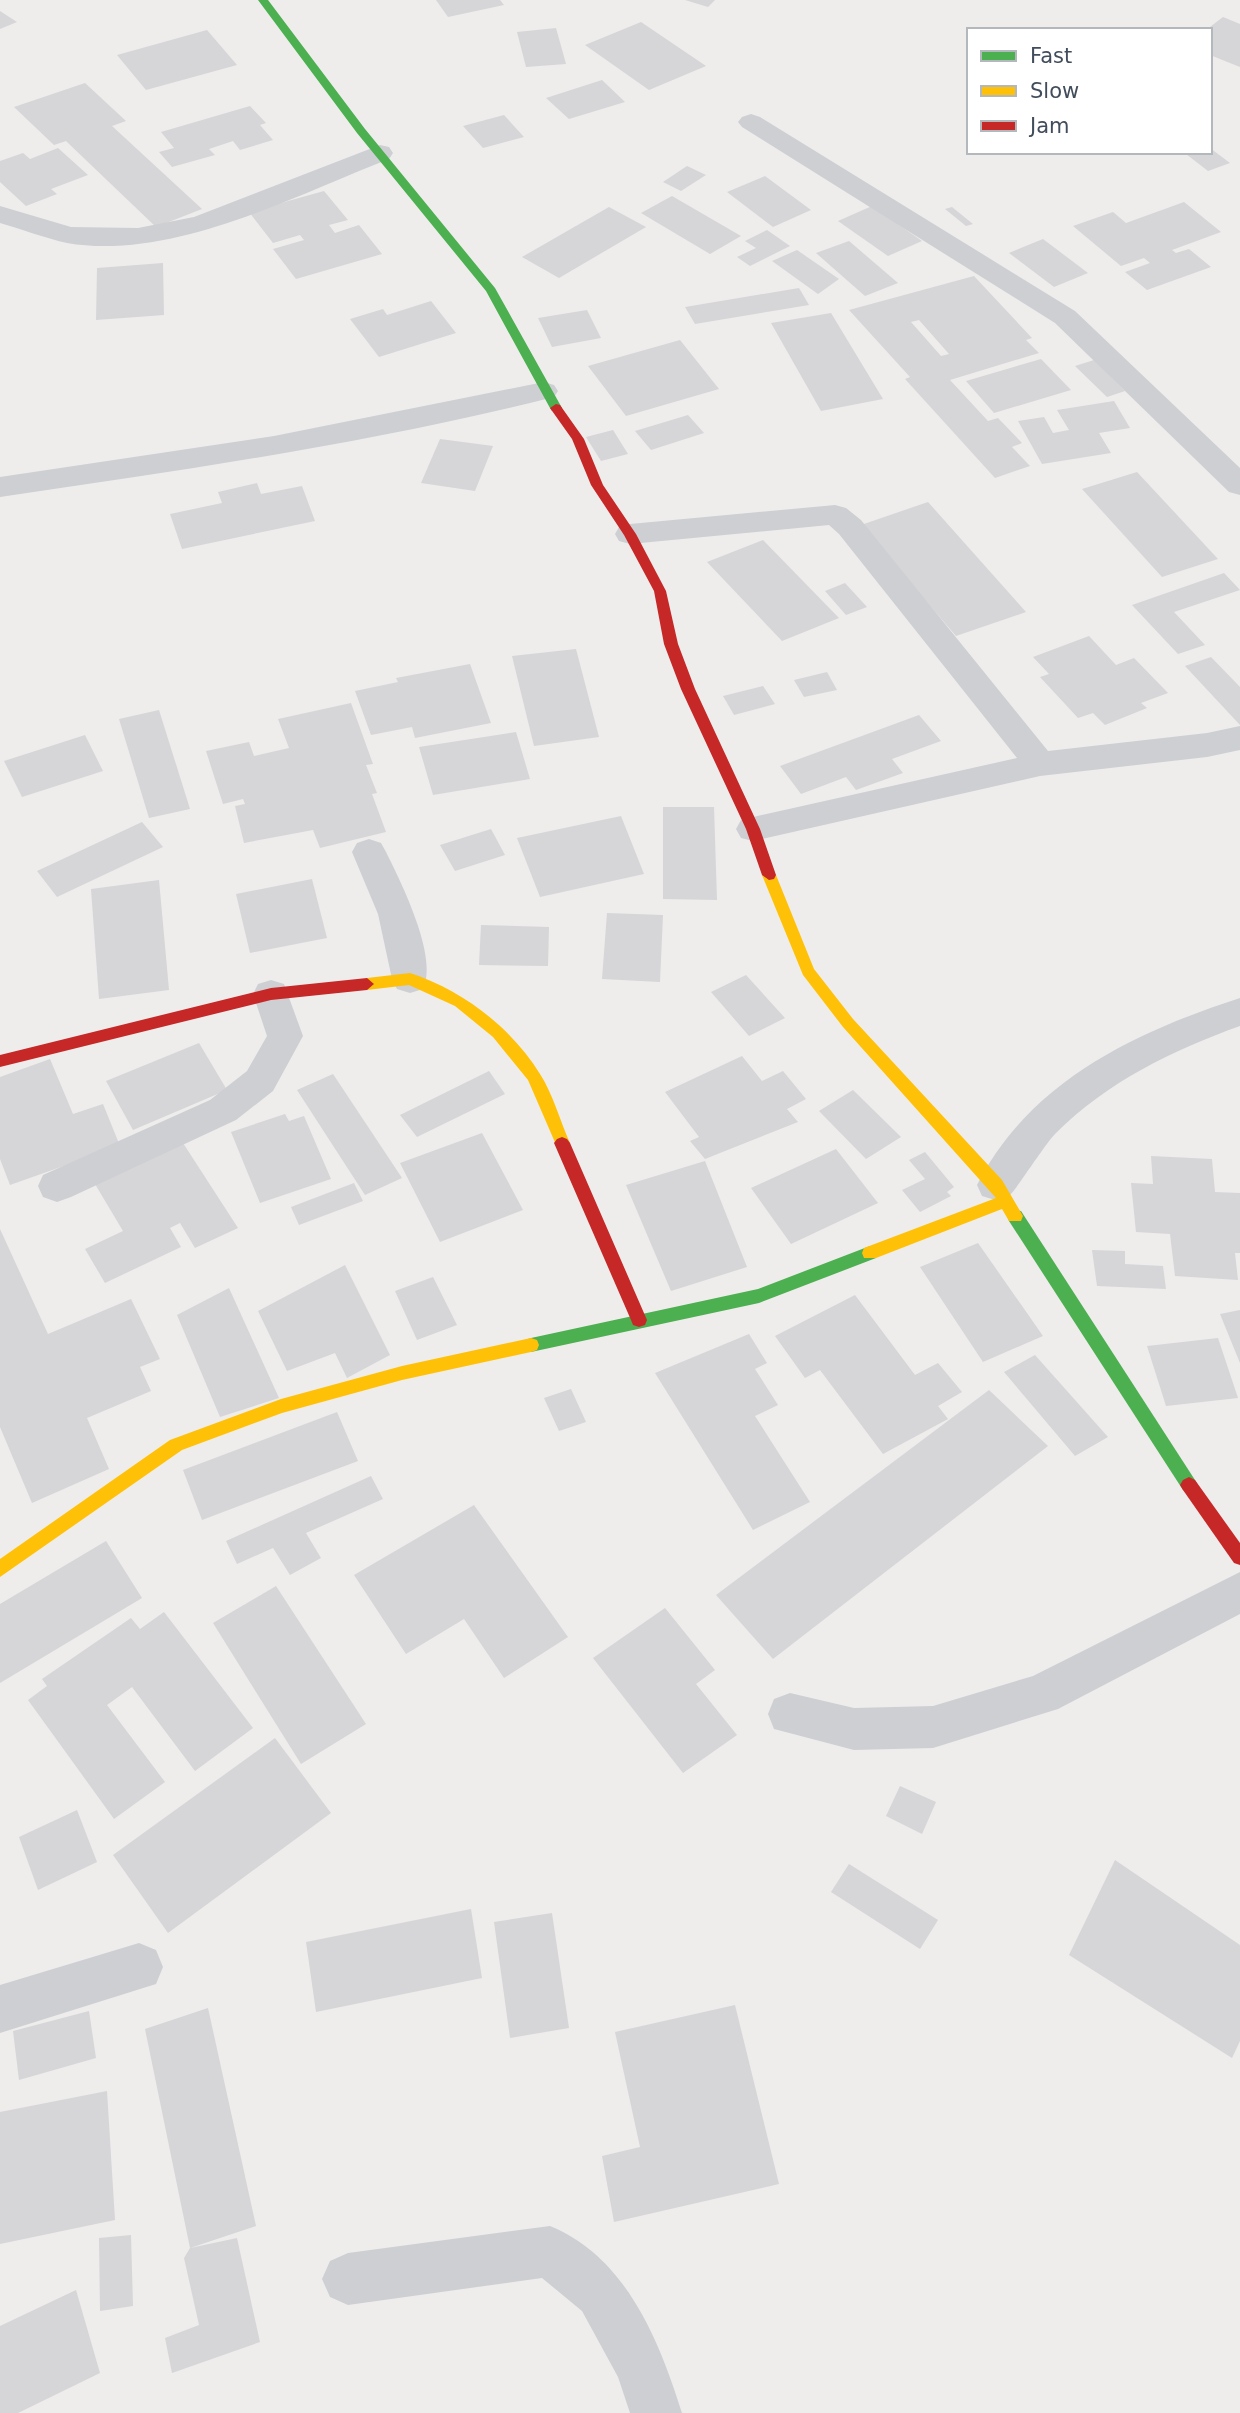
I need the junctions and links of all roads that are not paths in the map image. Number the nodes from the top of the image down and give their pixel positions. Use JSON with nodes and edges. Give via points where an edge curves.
{"nodes":[{"id":1,"x":263,"y":0,"type":"edge"},
{"id":2,"x":751,"y":122,"type":"dead end"},
{"id":3,"x":380,"y":153,"type":"junction"},
{"id":4,"x":0,"y":214,"type":"edge"},
{"id":5,"x":544,"y":391,"type":"junction"},
{"id":6,"x":1240,"y":485,"type":"edge"},
{"id":7,"x":0,"y":487,"type":"edge"},
{"id":8,"x":630,"y":534,"type":"junction"},
{"id":9,"x":1240,"y":738,"type":"edge"},
{"id":10,"x":1040,"y":764,"type":"junction"},
{"id":11,"x":753,"y":829,"type":"junction"},
{"id":12,"x":369,"y":852,"type":"dead end"},
{"id":13,"x":411,"y":979,"type":"junction"},
{"id":14,"x":271,"y":994,"type":"junction"},
{"id":15,"x":1240,"y":1012,"type":"edge"},
{"id":16,"x":0,"y":1061,"type":"edge"},
{"id":17,"x":57,"y":1186,"type":"dead end"},
{"id":18,"x":1001,"y":1193,"type":"junction"},
{"id":19,"x":639,"y":1320,"type":"junction"},
{"id":20,"x":1240,"y":1557,"type":"edge"},
{"id":21,"x":0,"y":1569,"type":"edge"},
{"id":22,"x":1240,"y":1592,"type":"edge"},
{"id":23,"x":790,"y":1714,"type":"dead end"},
{"id":24,"x":139,"y":1967,"type":"dead end"},
{"id":25,"x":0,"y":2009,"type":"edge"},
{"id":26,"x":348,"y":2279,"type":"dead end"},
{"id":27,"x":656,"y":2413,"type":"edge"}],
"edges":[{"from":1,"to":3,"type":"street"},
{"from":2,"to":6,"type":"street","via":[[1065,317]]},
{"from":3,"to":4,"type":"street","via":[[201,223],[138,236],[69,235]]},
{"from":3,"to":5,"type":"street","via":[[491,289]]},
{"from":5,"to":7,"type":"street","via":[[425,419]]},
{"from":5,"to":8,"type":"street","via":[[578,439],[597,485]]},
{"from":8,"to":10,"type":"street","via":[[835,515],[850,527]]},
{"from":8,"to":11,"type":"street","via":[[660,591],[671,644],[688,689]]},
{"from":9,"to":10,"type":"street"},
{"from":10,"to":11,"type":"street"},
{"from":11,"to":18,"type":"street","via":[[808,971],[848,1023]]},
{"from":12,"to":13,"type":"street","via":[[394,901]]},
{"from":13,"to":14,"type":"street"},
{"from":13,"to":19,"type":"street","via":[[460,1002],[498,1033],[534,1077]]},
{"from":14,"to":16,"type":"street"},
{"from":14,"to":17,"type":"street","via":[[285,1036],[260,1081],[223,1110]]},
{"from":15,"to":18,"type":"street","via":[[1204,1023],[1099,1073],[1031,1132],[1012,1155]]},
{"from":18,"to":19,"type":"street","via":[[759,1296]]},
{"from":18,"to":20,"type":"street","via":[[1160,1446]]},
{"from":19,"to":21,"type":"street","via":[[402,1373],[281,1406],[209,1432],[165,1451]]},
{"from":22,"to":23,"type":"street","via":[[1042,1694],[933,1727],[853,1729]]},
{"from":24,"to":25,"type":"street"},
{"from":26,"to":27,"type":"street","via":[[550,2251],[600,2293],[641,2366]]}]}
